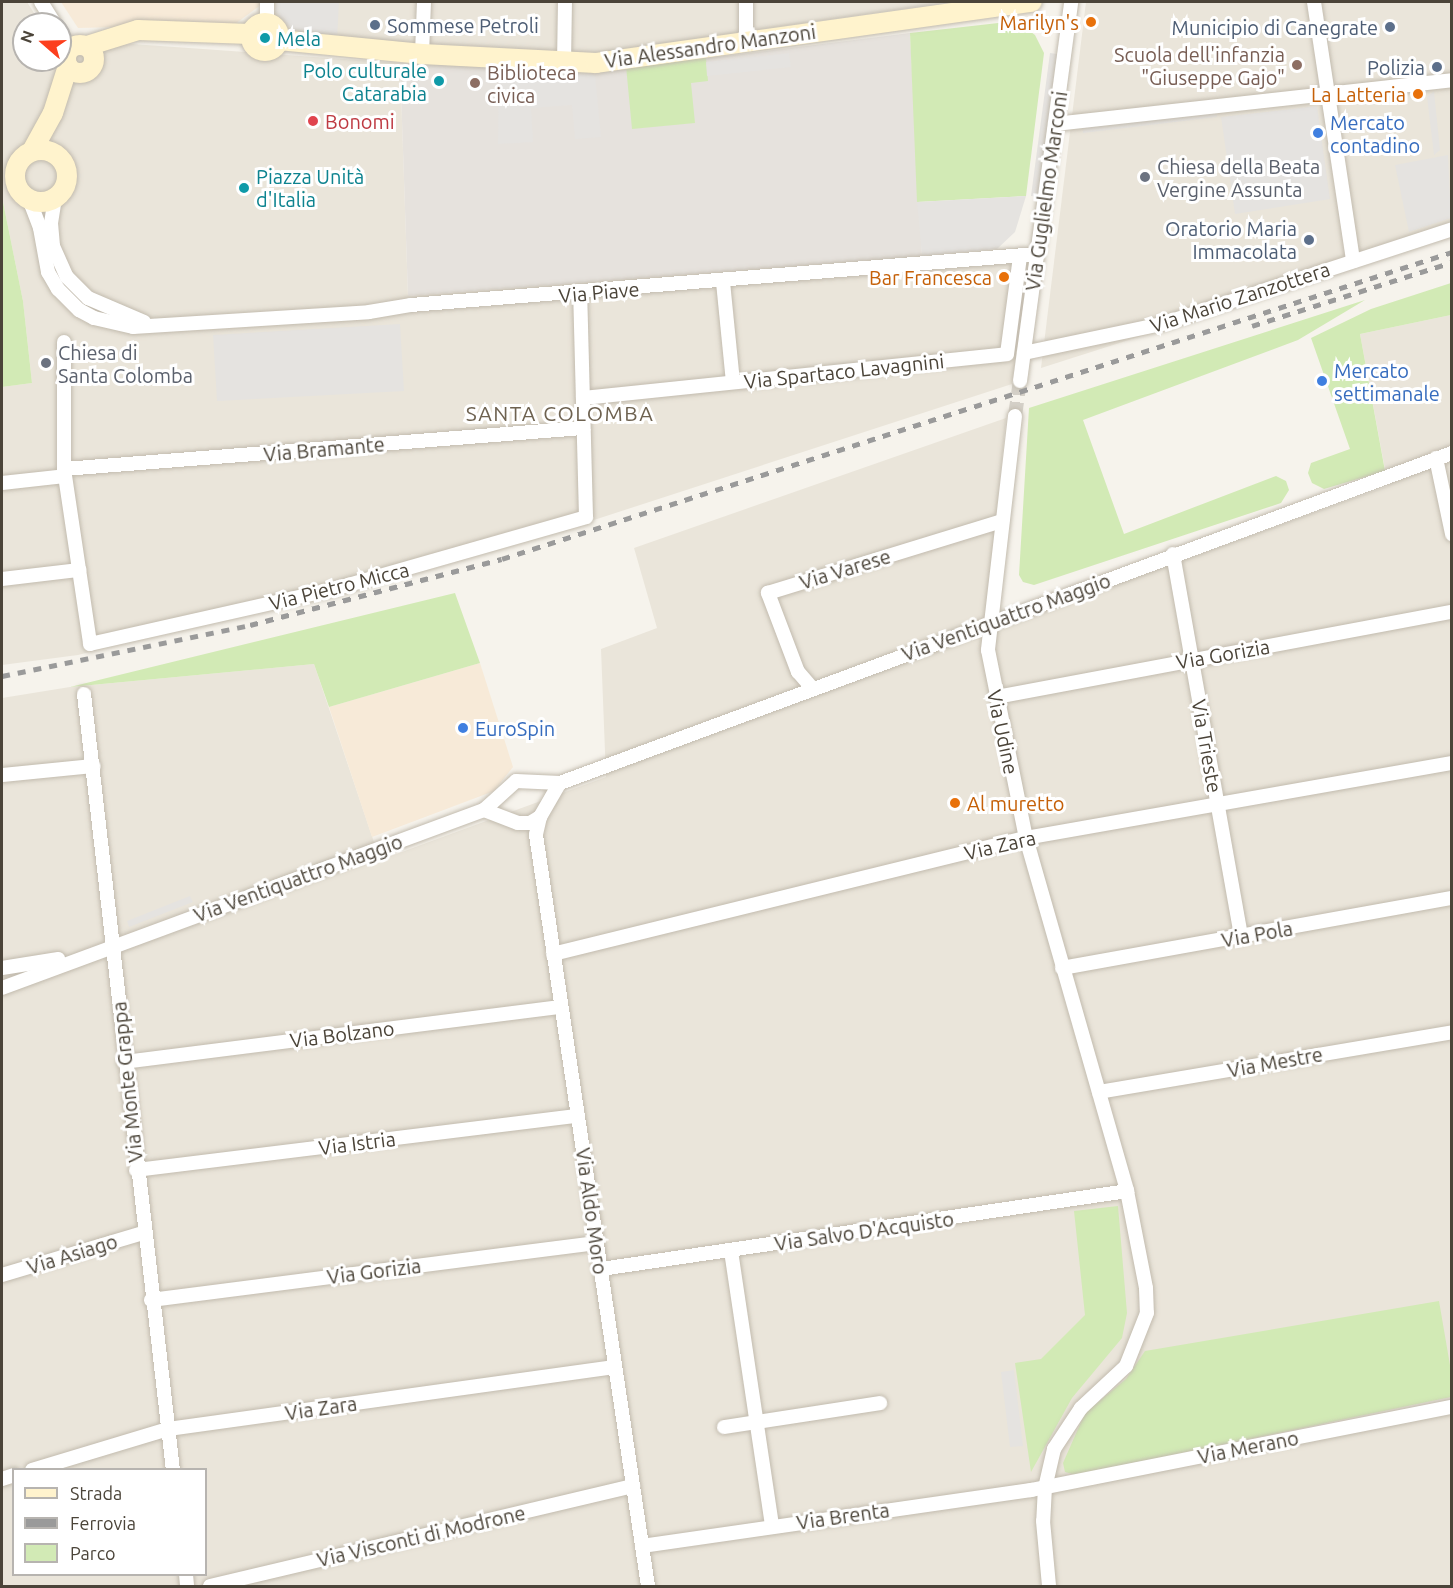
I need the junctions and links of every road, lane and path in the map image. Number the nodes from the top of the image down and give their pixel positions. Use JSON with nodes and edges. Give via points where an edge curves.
{"nodes":[{"id":1,"x":267,"y":2,"type":"edge"},
{"id":2,"x":424,"y":2,"type":"edge"},
{"id":3,"x":565,"y":2,"type":"edge"},
{"id":4,"x":746,"y":2,"type":"edge"},
{"id":5,"x":1032,"y":2,"type":"edge"},
{"id":6,"x":1071,"y":2,"type":"edge"},
{"id":7,"x":1314,"y":2,"type":"edge"},
{"id":8,"x":267,"y":23,"type":"junction"},
{"id":9,"x":250,"y":34,"type":"junction"},
{"id":10,"x":746,"y":39,"type":"junction"},
{"id":11,"x":279,"y":40,"type":"junction"},
{"id":12,"x":422,"y":54,"type":"junction"},
{"id":13,"x":77,"y":56,"type":"edge"},
{"id":14,"x":564,"y":64,"type":"junction"},
{"id":15,"x":1452,"y":80,"type":"edge"},
{"id":16,"x":1326,"y":94,"type":"junction"},
{"id":17,"x":53,"y":112,"type":"junction"},
{"id":18,"x":1055,"y":124,"type":"junction"},
{"id":19,"x":27,"y":155,"type":"junction"},
{"id":20,"x":57,"y":155,"type":"junction"},
{"id":21,"x":2,"y":170,"type":"edge"},
{"id":22,"x":2,"y":188,"type":"edge"},
{"id":23,"x":25,"y":196,"type":"junction"},
{"id":24,"x":55,"y":198,"type":"junction"},
{"id":25,"x":1452,"y":229,"type":"edge"},
{"id":26,"x":1037,"y":254,"type":"junction"},
{"id":27,"x":1020,"y":256,"type":"junction"},
{"id":28,"x":1353,"y":261,"type":"junction"},
{"id":29,"x":723,"y":282,"type":"junction"},
{"id":30,"x":580,"y":294,"type":"junction"},
{"id":31,"x":161,"y":326,"type":"junction"},
{"id":32,"x":64,"y":342,"type":"dead end"},
{"id":33,"x":1024,"y":352,"type":"junction"},
{"id":34,"x":1020,"y":381,"type":"tunnel mouth"},
{"id":35,"x":733,"y":382,"type":"junction"},
{"id":36,"x":583,"y":398,"type":"junction"},
{"id":37,"x":1015,"y":416,"type":"tunnel mouth"},
{"id":38,"x":583,"y":428,"type":"junction"},
{"id":39,"x":1452,"y":453,"type":"edge"},
{"id":40,"x":1436,"y":458,"type":"junction"},
{"id":41,"x":64,"y":473,"type":"junction"},
{"id":42,"x":2,"y":483,"type":"edge"},
{"id":43,"x":1002,"y":521,"type":"junction"},
{"id":44,"x":1452,"y":534,"type":"edge"},
{"id":45,"x":1173,"y":554,"type":"junction"},
{"id":46,"x":79,"y":570,"type":"junction"},
{"id":47,"x":2,"y":579,"type":"edge"},
{"id":48,"x":1452,"y":612,"type":"edge"},
{"id":49,"x":989,"y":624,"type":"junction"},
{"id":50,"x":1191,"y":660,"type":"junction"},
{"id":51,"x":798,"y":672,"type":"junction"},
{"id":52,"x":813,"y":689,"type":"junction"},
{"id":53,"x":84,"y":694,"type":"dead end"},
{"id":54,"x":796,"y":695,"type":"junction"},
{"id":55,"x":996,"y":698,"type":"junction"},
{"id":56,"x":1452,"y":763,"type":"edge"},
{"id":57,"x":94,"y":766,"type":"junction"},
{"id":58,"x":2,"y":775,"type":"edge"},
{"id":59,"x":534,"y":782,"type":"junction"},
{"id":60,"x":560,"y":783,"type":"junction"},
{"id":61,"x":506,"y":788,"type":"junction"},
{"id":62,"x":546,"y":801,"type":"junction"},
{"id":63,"x":1217,"y":804,"type":"junction"},
{"id":64,"x":484,"y":810,"type":"junction"},
{"id":65,"x":508,"y":817,"type":"junction"},
{"id":66,"x":540,"y":817,"type":"junction"},
{"id":67,"x":524,"y":824,"type":"junction"},
{"id":68,"x":536,"y":835,"type":"junction"},
{"id":69,"x":1026,"y":838,"type":"junction"},
{"id":70,"x":1452,"y":898,"type":"edge"},
{"id":71,"x":1241,"y":937,"type":"junction"},
{"id":72,"x":112,"y":946,"type":"junction"},
{"id":73,"x":554,"y":954,"type":"junction"},
{"id":74,"x":2,"y":968,"type":"edge"},
{"id":75,"x":1062,"y":968,"type":"junction"},
{"id":76,"x":2,"y":988,"type":"edge"},
{"id":77,"x":560,"y":1007,"type":"junction"},
{"id":78,"x":1452,"y":1032,"type":"edge"},
{"id":79,"x":124,"y":1062,"type":"junction"},
{"id":80,"x":1099,"y":1092,"type":"junction"},
{"id":81,"x":578,"y":1116,"type":"junction"},
{"id":82,"x":136,"y":1170,"type":"junction"},
{"id":83,"x":1127,"y":1191,"type":"junction"},
{"id":84,"x":143,"y":1233,"type":"junction"},
{"id":85,"x":596,"y":1243,"type":"junction"},
{"id":86,"x":732,"y":1251,"type":"junction"},
{"id":87,"x":601,"y":1269,"type":"junction"},
{"id":88,"x":2,"y":1275,"type":"edge"},
{"id":89,"x":151,"y":1300,"type":"junction"},
{"id":90,"x":615,"y":1367,"type":"junction"},
{"id":91,"x":880,"y":1403,"type":"dead end"},
{"id":92,"x":1452,"y":1407,"type":"edge"},
{"id":93,"x":757,"y":1422,"type":"junction"},
{"id":94,"x":724,"y":1427,"type":"dead end"},
{"id":95,"x":168,"y":1429,"type":"junction"},
{"id":96,"x":39,"y":1468,"type":"edge"},
{"id":97,"x":173,"y":1468,"type":"edge"},
{"id":98,"x":633,"y":1486,"type":"junction"},
{"id":99,"x":1045,"y":1487,"type":"junction"},
{"id":100,"x":772,"y":1525,"type":"junction"},
{"id":101,"x":642,"y":1546,"type":"junction"},
{"id":102,"x":210,"y":1587,"type":"edge"},
{"id":103,"x":648,"y":1587,"type":"edge"},
{"id":104,"x":1049,"y":1587,"type":"edge"}],
"edges":[{"from":1,"to":8,"type":"street"},
{"from":2,"to":12,"type":"street"},
{"from":3,"to":14,"type":"street"},
{"from":4,"to":10,"type":"street"},
{"from":5,"to":10,"type":"street","name":"Via Alessandro Manzoni"},
{"from":6,"to":18,"type":"street","name":"Via Guglielmo Marconi"},
{"from":7,"to":16,"type":"street"},
{"from":8,"to":9,"type":"street","via":[[255,27]]},
{"from":8,"to":11,"type":"street","via":[[278,31]]},
{"from":9,"to":11,"type":"street","name":"Via Alessandro Manzoni","via":[[252,44],[262,52],[271,51]]},
{"from":9,"to":13,"type":"street","via":[[138,30]]},
{"from":10,"to":14,"type":"street","name":"Via Alessandro Manzoni","via":[[596,63]]},
{"from":11,"to":12,"type":"street","name":"Via Alessandro Manzoni"},
{"from":12,"to":14,"type":"street","name":"Via Alessandro Manzoni"},
{"from":13,"to":17,"type":"street"},
{"from":15,"to":16,"type":"street"},
{"from":16,"to":18,"type":"street"},
{"from":16,"to":28,"type":"street"},
{"from":17,"to":19,"type":"street"},
{"from":17,"to":20,"type":"street"},
{"from":18,"to":26,"type":"street","name":"Via Guglielmo Marconi"},
{"from":19,"to":20,"type":"street","via":[[47,150]]},
{"from":19,"to":21,"type":"street"},
{"from":19,"to":23,"type":"street","via":[[15,179]]},
{"from":20,"to":24,"type":"street","via":[[65,165],[67,181]]},
{"from":22,"to":23,"type":"street"},
{"from":23,"to":24,"type":"street","via":[[39,202]]},
{"from":23,"to":31,"type":"street","name":"Via Piave","via":[[40,228],[48,272],[68,301],[94,318],[114,324]]},
{"from":24,"to":31,"type":"street","name":"Via Piave","via":[[53,246],[58,263],[78,290],[118,313]]},
{"from":25,"to":28,"type":"street","name":"Via Mario Zanzottera"},
{"from":26,"to":27,"type":"street","name":"Via Piave"},
{"from":26,"to":33,"type":"street","name":"Via Guglielmo Marconi"},
{"from":27,"to":29,"type":"street","name":"Via Piave"},
{"from":27,"to":35,"type":"street","name":"Via Spartaco Lavagnini","via":[[1007,354]]},
{"from":28,"to":33,"type":"street","name":"Via Mario Zanzottera","via":[[1162,324]]},
{"from":29,"to":30,"type":"street","name":"Via Piave"},
{"from":29,"to":35,"type":"street"},
{"from":30,"to":31,"type":"street","name":"Via Piave"},
{"from":30,"to":36,"type":"street"},
{"from":32,"to":41,"type":"street"},
{"from":33,"to":34,"type":"street","name":"Via Guglielmo Marconi"},
{"from":35,"to":36,"type":"street","name":"Via Spartaco Lavagnini"},
{"from":36,"to":38,"type":"street"},
{"from":37,"to":43,"type":"street"},
{"from":38,"to":41,"type":"street","name":"Via Bramante"},
{"from":38,"to":46,"type":"street","name":"Via Pietro Micca","via":[[586,517],[334,589],[90,644]]},
{"from":39,"to":40,"type":"street","name":"Via Ventiquattro Maggio"},
{"from":40,"to":44,"type":"street"},
{"from":40,"to":45,"type":"street","name":"Via Ventiquattro Maggio"},
{"from":41,"to":42,"type":"street","name":"Via Bramante"},
{"from":41,"to":46,"type":"street"},
{"from":43,"to":49,"type":"street"},
{"from":43,"to":51,"type":"street","name":"Via Varese","via":[[768,593]]},
{"from":45,"to":49,"type":"street","name":"Via Ventiquattro Maggio"},
{"from":45,"to":50,"type":"street","name":"Via Trieste"},
{"from":46,"to":47,"type":"street"},
{"from":48,"to":50,"type":"street","name":"Via Gorizia"},
{"from":49,"to":52,"type":"street","name":"Via Ventiquattro Maggio"},
{"from":49,"to":55,"type":"street","name":"Via Udine","via":[[988,650]]},
{"from":50,"to":55,"type":"street","name":"Via Gorizia"},
{"from":50,"to":63,"type":"street","name":"Via Trieste"},
{"from":51,"to":52,"type":"street","name":"Via Varese"},
{"from":51,"to":54,"type":"street","name":"Via Varese"},
{"from":52,"to":54,"type":"street","name":"Via Ventiquattro Maggio"},
{"from":53,"to":57,"type":"street","name":"Via Monte Grappa"},
{"from":54,"to":60,"type":"street","name":"Via Ventiquattro Maggio"},
{"from":55,"to":69,"type":"street","name":"Via Udine"},
{"from":56,"to":63,"type":"street","name":"Via Zara"},
{"from":57,"to":58,"type":"street"},
{"from":57,"to":72,"type":"street","name":"Via Monte Grappa"},
{"from":59,"to":60,"type":"street","name":"Via Ventiquattro Maggio"},
{"from":59,"to":61,"type":"street","name":"Via Ventiquattro Maggio","via":[[522,779]]},
{"from":59,"to":62,"type":"street","via":[[543,789]]},
{"from":60,"to":62,"type":"street"},
{"from":61,"to":64,"type":"street","name":"Via Ventiquattro Maggio"},
{"from":61,"to":65,"type":"street","via":[[502,800]]},
{"from":62,"to":66,"type":"street"},
{"from":63,"to":69,"type":"street","name":"Via Zara"},
{"from":63,"to":71,"type":"street","name":"Via Trieste"},
{"from":64,"to":65,"type":"street"},
{"from":64,"to":72,"type":"street","name":"Via Ventiquattro Maggio"},
{"from":65,"to":67,"type":"street"},
{"from":66,"to":67,"type":"street"},
{"from":66,"to":68,"type":"street","name":"Via Aldo Moro"},
{"from":67,"to":68,"type":"street"},
{"from":68,"to":73,"type":"street","name":"Via Aldo Moro"},
{"from":69,"to":73,"type":"street","name":"Via Zara"},
{"from":69,"to":75,"type":"street","name":"Via Udine"},
{"from":70,"to":71,"type":"street","name":"Via Pola"},
{"from":71,"to":75,"type":"street","name":"Via Pola"},
{"from":72,"to":74,"type":"street","via":[[101,945],[50,962]]},
{"from":72,"to":76,"type":"street"},
{"from":72,"to":79,"type":"street","name":"Via Monte Grappa"},
{"from":73,"to":77,"type":"street","name":"Via Aldo Moro"},
{"from":75,"to":80,"type":"street","name":"Via Udine"},
{"from":77,"to":79,"type":"street","name":"Via Bolzano"},
{"from":77,"to":81,"type":"street","name":"Via Aldo Moro"},
{"from":78,"to":80,"type":"street","name":"Via Mestre"},
{"from":79,"to":82,"type":"street","name":"Via Monte Grappa"},
{"from":80,"to":83,"type":"street","name":"Via Udine"},
{"from":81,"to":82,"type":"street","name":"Via Istria"},
{"from":81,"to":85,"type":"street","name":"Via Aldo Moro"},
{"from":82,"to":84,"type":"street","name":"Via Monte Grappa"},
{"from":83,"to":86,"type":"street","name":"Via Salvo D'Acquisto"},
{"from":83,"to":99,"type":"street","name":"Via Udine","via":[[1146,1288],[1147,1313],[1126,1366],[1067,1425],[1054,1449]]},
{"from":84,"to":88,"type":"street","name":"Via Asiago"},
{"from":84,"to":89,"type":"street","name":"Via Monte Grappa"},
{"from":85,"to":87,"type":"street","name":"Via Aldo Moro"},
{"from":85,"to":89,"type":"street","name":"Via Gorizia"},
{"from":86,"to":87,"type":"street","name":"Via Salvo D'Acquisto"},
{"from":86,"to":93,"type":"street"},
{"from":87,"to":90,"type":"street","name":"Via Aldo Moro"},
{"from":89,"to":95,"type":"street","name":"Via Monte Grappa"},
{"from":90,"to":95,"type":"street","name":"Via Zara"},
{"from":90,"to":98,"type":"street","name":"Via Aldo Moro"},
{"from":91,"to":93,"type":"street"},
{"from":92,"to":99,"type":"street","name":"Via Merano"},
{"from":93,"to":94,"type":"street"},
{"from":93,"to":100,"type":"street"},
{"from":95,"to":96,"type":"street","name":"Via Zara"},
{"from":95,"to":97,"type":"street","name":"Via Monte Grappa"},
{"from":98,"to":101,"type":"street","name":"Via Aldo Moro"},
{"from":98,"to":102,"type":"street","name":"Via Visconti di Modrone"},
{"from":99,"to":100,"type":"street","name":"Via Brenta"},
{"from":99,"to":104,"type":"street","name":"Via Udine","via":[[1043,1542]]},
{"from":100,"to":101,"type":"street","name":"Via Brenta"},
{"from":101,"to":103,"type":"street","name":"Via Aldo Moro"}]}
